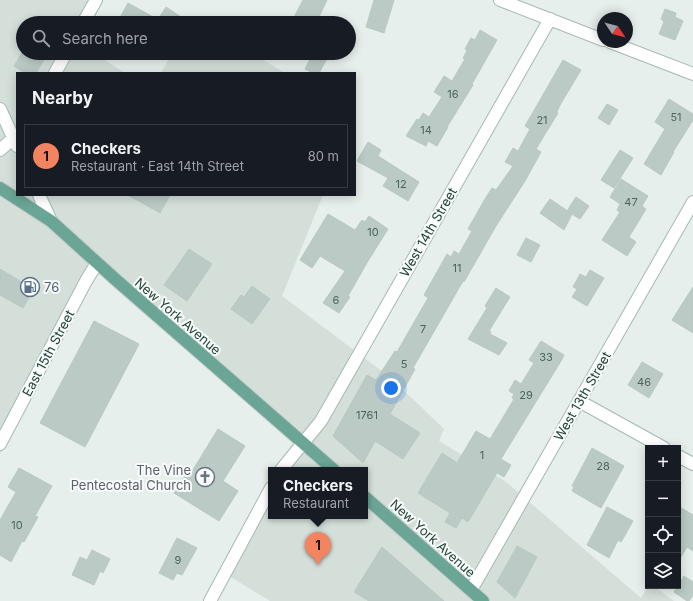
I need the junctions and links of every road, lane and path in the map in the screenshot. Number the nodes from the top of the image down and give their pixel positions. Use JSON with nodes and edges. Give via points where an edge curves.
{"nodes":[{"id":1,"x":96,"y":0,"type":"edge"},
{"id":2,"x":500,"y":0,"type":"edge"},
{"id":3,"x":87,"y":16,"type":"edge"},
{"id":4,"x":550,"y":19,"type":"junction"},
{"id":5,"x":597,"y":38,"type":"edge"},
{"id":6,"x":626,"y":48,"type":"edge"},
{"id":7,"x":62,"y":60,"type":"edge"},
{"id":8,"x":56,"y":72,"type":"edge"},
{"id":9,"x":693,"y":74,"type":"edge"},
{"id":10,"x":0,"y":109,"type":"edge"},
{"id":11,"x":16,"y":139,"type":"edge"},
{"id":12,"x":0,"y":150,"type":"edge"},
{"id":13,"x":0,"y":188,"type":"edge"},
{"id":14,"x":39,"y":196,"type":"edge"},
{"id":15,"x":693,"y":202,"type":"edge"},
{"id":16,"x":51,"y":221,"type":"junction"},
{"id":17,"x":97,"y":263,"type":"junction"},
{"id":18,"x":579,"y":401,"type":"junction"},
{"id":19,"x":302,"y":443,"type":"junction"},
{"id":20,"x":0,"y":444,"type":"edge"},
{"id":21,"x":659,"y":445,"type":"edge"},
{"id":22,"x":681,"y":458,"type":"edge"},
{"id":23,"x":693,"y":464,"type":"edge"},
{"id":24,"x":283,"y":467,"type":"edge"},
{"id":25,"x":330,"y":467,"type":"edge"},
{"id":26,"x":268,"y":494,"type":"edge"},
{"id":27,"x":368,"y":500,"type":"edge"},
{"id":28,"x":470,"y":590,"type":"junction"},
{"id":29,"x":210,"y":601,"type":"edge"},
{"id":30,"x":483,"y":601,"type":"edge"}],
"edges":[{"from":1,"to":3,"type":"street"},
{"from":2,"to":4,"type":"street"},
{"from":4,"to":5,"type":"street"},
{"from":4,"to":19,"type":"street","name":"West 14th Street","via":[[321,421]]},
{"from":6,"to":9,"type":"street"},
{"from":7,"to":8,"type":"street"},
{"from":10,"to":11,"type":"street"},
{"from":11,"to":12,"type":"street"},
{"from":13,"to":16,"type":"main road","name":"New York Avenue"},
{"from":14,"to":16,"type":"street"},
{"from":15,"to":18,"type":"street","name":"West 13th Street"},
{"from":16,"to":17,"type":"main road","name":"New York Avenue"},
{"from":17,"to":19,"type":"main road","name":"New York Avenue"},
{"from":17,"to":20,"type":"street","name":"East 15th Street"},
{"from":18,"to":21,"type":"street"},
{"from":18,"to":28,"type":"street","name":"West 13th Street"},
{"from":19,"to":24,"type":"street","name":"West 14th Street"},
{"from":19,"to":25,"type":"main road","name":"New York Avenue"},
{"from":22,"to":23,"type":"street"},
{"from":26,"to":29,"type":"street"},
{"from":27,"to":28,"type":"main road","name":"New York Avenue"},
{"from":28,"to":30,"type":"main road","name":"New York Avenue"}]}
